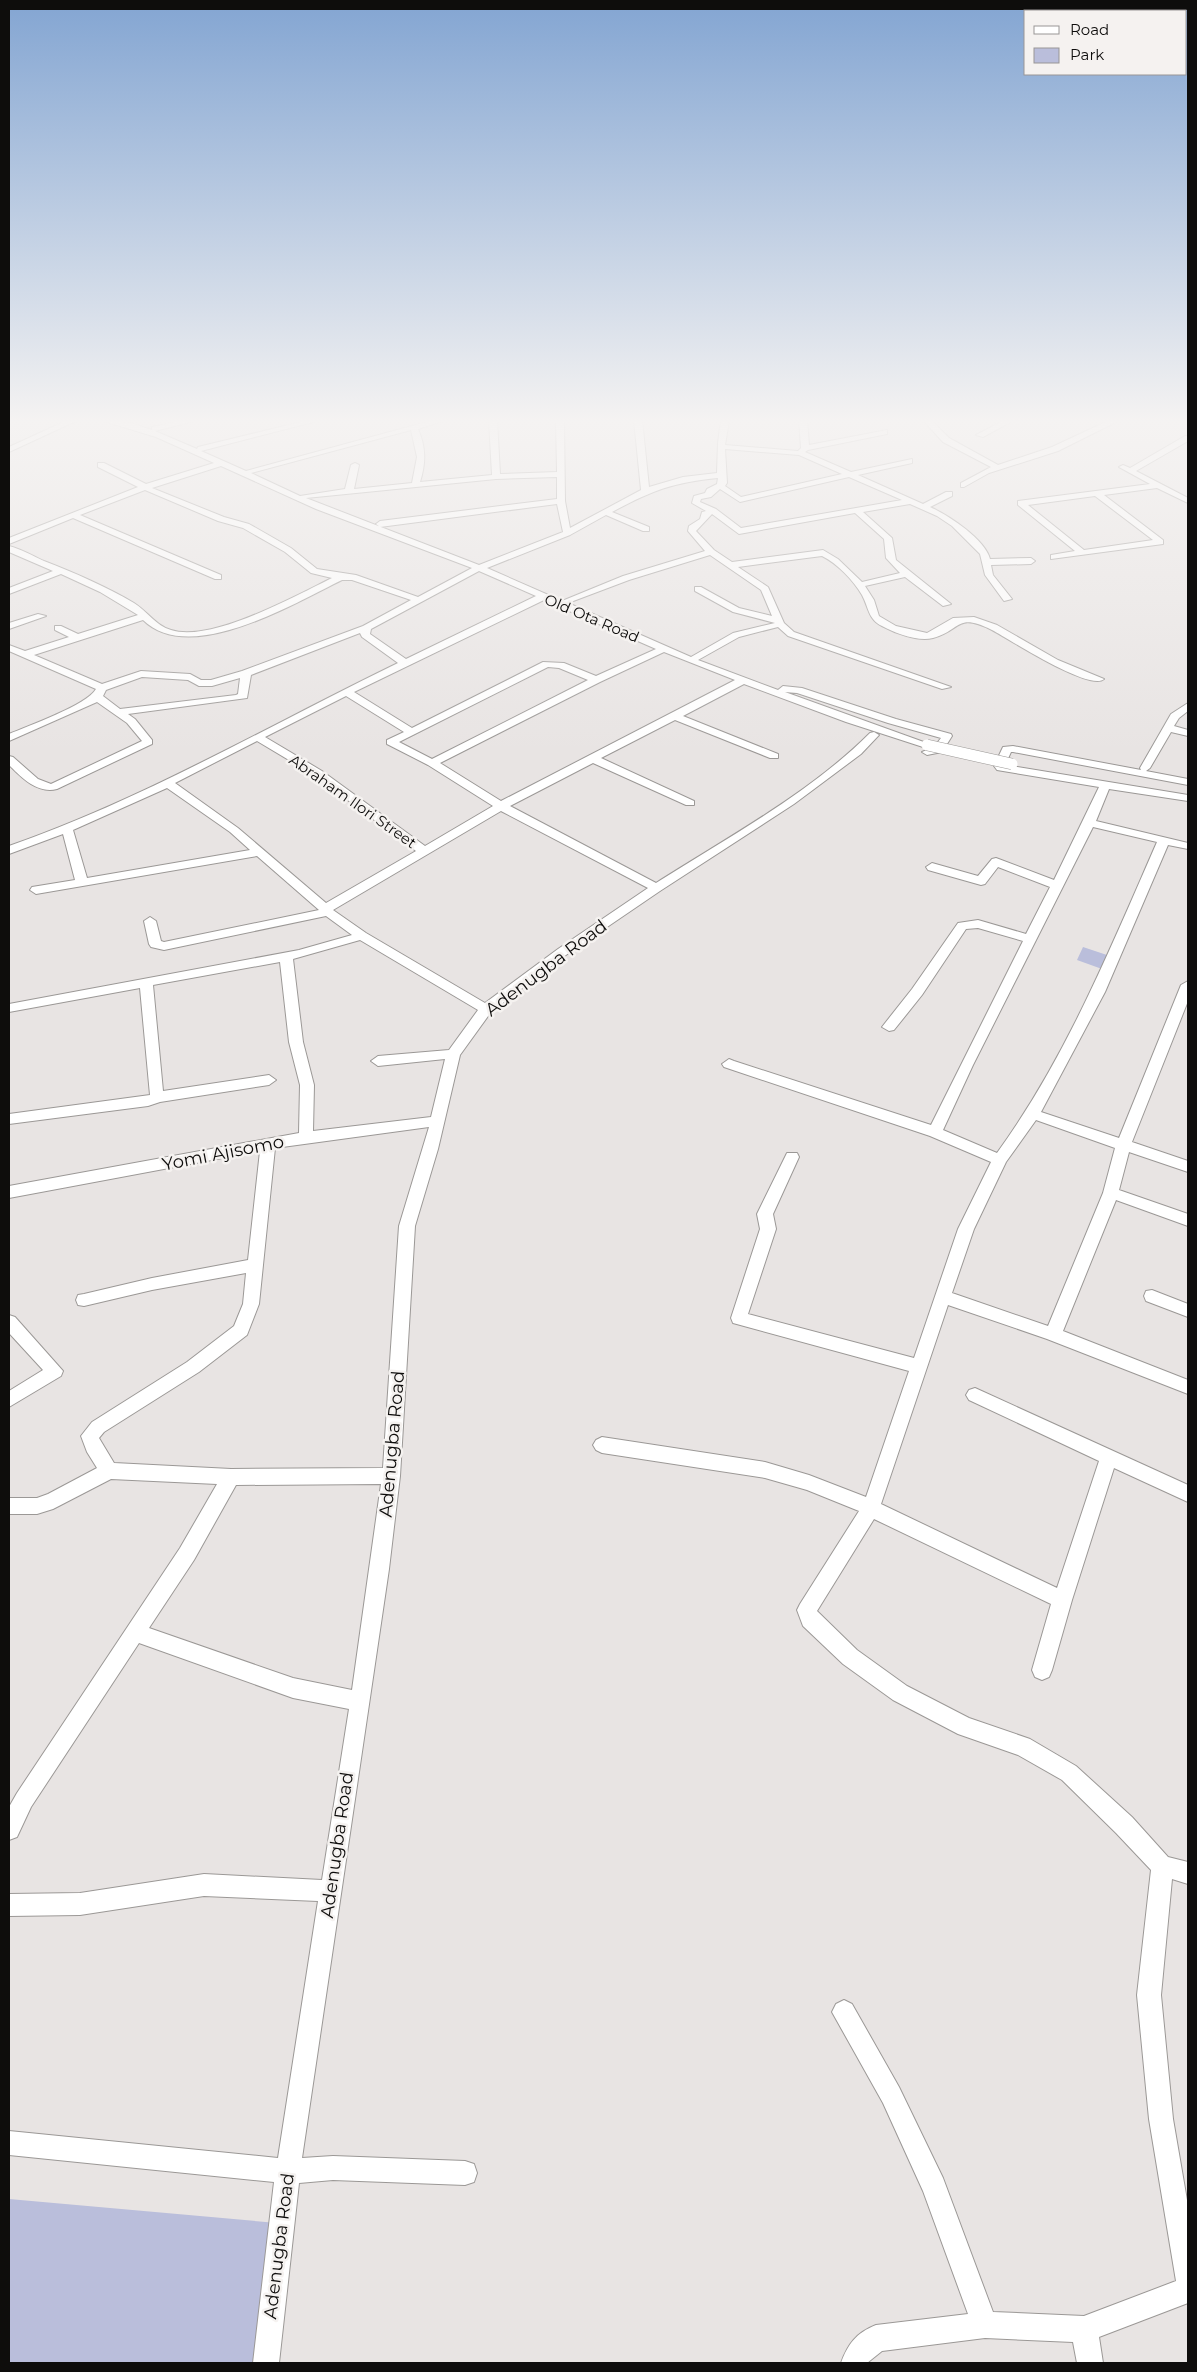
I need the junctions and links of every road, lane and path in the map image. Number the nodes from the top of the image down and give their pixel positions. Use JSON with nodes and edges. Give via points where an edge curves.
{"nodes":[{"id":1,"x":34,"y":531,"type":"edge"},
{"id":2,"x":110,"y":531,"type":"edge"},
{"id":3,"x":254,"y":531,"type":"edge"},
{"id":4,"x":385,"y":531,"type":"edge"},
{"id":5,"x":396,"y":531,"type":"edge"},
{"id":6,"x":572,"y":531,"type":"edge"},
{"id":7,"x":692,"y":531,"type":"edge"},
{"id":8,"x":880,"y":531,"type":"edge"},
{"id":9,"x":962,"y":531,"type":"edge"},
{"id":10,"x":1055,"y":531,"type":"edge"},
{"id":11,"x":1145,"y":531,"type":"edge"},
{"id":12,"x":567,"y":533,"type":"joint"},
{"id":13,"x":9,"y":541,"type":"edge"},
{"id":14,"x":9,"y":549,"type":"edge"},
{"id":15,"x":711,"y":552,"type":"junction"},
{"id":16,"x":1082,"y":553,"type":"junction"},
{"id":17,"x":1054,"y":557,"type":"dead end"},
{"id":18,"x":1031,"y":561,"type":"dead end"},
{"id":19,"x":986,"y":562,"type":"junction"},
{"id":20,"x":730,"y":565,"type":"junction"},
{"id":21,"x":482,"y":566,"type":"junction"},
{"id":22,"x":60,"y":571,"type":"junction"},
{"id":23,"x":905,"y":574,"type":"junction"},
{"id":24,"x":218,"y":577,"type":"dead end"},
{"id":25,"x":340,"y":577,"type":"junction"},
{"id":26,"x":860,"y":586,"type":"junction"},
{"id":27,"x":698,"y":590,"type":"dead end"},
{"id":28,"x":9,"y":591,"type":"edge"},
{"id":29,"x":542,"y":596,"type":"junction"},
{"id":30,"x":1007,"y":599,"type":"dead end"},
{"id":31,"x":419,"y":600,"type":"junction"},
{"id":32,"x":566,"y":601,"type":"junction"},
{"id":33,"x":946,"y":604,"type":"dead end"},
{"id":34,"x":41,"y":616,"type":"dead end"},
{"id":35,"x":142,"y":616,"type":"junction"},
{"id":36,"x":779,"y":622,"type":"junction"},
{"id":37,"x":9,"y":626,"type":"edge"},
{"id":38,"x":58,"y":628,"type":"dead end"},
{"id":39,"x":366,"y":628,"type":"junction"},
{"id":40,"x":78,"y":638,"type":"junction"},
{"id":41,"x":9,"y":648,"type":"edge"},
{"id":42,"x":664,"y":649,"type":"junction"},
{"id":43,"x":24,"y":655,"type":"junction"},
{"id":44,"x":693,"y":658,"type":"junction"},
{"id":45,"x":404,"y":663,"type":"junction"},
{"id":46,"x":246,"y":673,"type":"junction"},
{"id":47,"x":1099,"y":678,"type":"dead end"},
{"id":48,"x":596,"y":680,"type":"junction"},
{"id":49,"x":742,"y":680,"type":"junction"},
{"id":50,"x":946,"y":686,"type":"dead end"},
{"id":51,"x":102,"y":688,"type":"junction"},
{"id":52,"x":784,"y":689,"type":"junction"},
{"id":53,"x":773,"y":692,"type":"junction"},
{"id":54,"x":348,"y":693,"type":"junction"},
{"id":55,"x":97,"y":697,"type":"junction"},
{"id":56,"x":1188,"y":706,"type":"edge"},
{"id":57,"x":118,"y":712,"type":"junction"},
{"id":58,"x":674,"y":716,"type":"junction"},
{"id":59,"x":1168,"y":728,"type":"junction"},
{"id":60,"x":410,"y":731,"type":"junction"},
{"id":61,"x":1188,"y":733,"type":"edge"},
{"id":62,"x":874,"y":735,"type":"junction"},
{"id":63,"x":258,"y":737,"type":"junction"},
{"id":64,"x":9,"y":738,"type":"edge"},
{"id":65,"x":930,"y":742,"type":"junction"},
{"id":66,"x":774,"y":756,"type":"dead end"},
{"id":67,"x":9,"y":758,"type":"edge"},
{"id":68,"x":592,"y":758,"type":"junction"},
{"id":69,"x":1014,"y":761,"type":"junction"},
{"id":70,"x":432,"y":763,"type":"junction"},
{"id":71,"x":1145,"y":768,"type":"dead end"},
{"id":72,"x":1188,"y":782,"type":"edge"},
{"id":73,"x":169,"y":784,"type":"junction"},
{"id":74,"x":1105,"y":785,"type":"junction"},
{"id":75,"x":1188,"y":786,"type":"edge"},
{"id":76,"x":1188,"y":796,"type":"edge"},
{"id":77,"x":690,"y":803,"type":"dead end"},
{"id":78,"x":501,"y":806,"type":"junction"},
{"id":79,"x":1089,"y":823,"type":"junction"},
{"id":80,"x":67,"y":829,"type":"junction"},
{"id":81,"x":9,"y":839,"type":"edge"},
{"id":82,"x":1164,"y":840,"type":"junction"},
{"id":83,"x":29,"y":844,"type":"junction"},
{"id":84,"x":1188,"y":846,"type":"edge"},
{"id":85,"x":9,"y":850,"type":"edge"},
{"id":86,"x":423,"y":850,"type":"junction"},
{"id":87,"x":258,"y":852,"type":"junction"},
{"id":88,"x":932,"y":866,"type":"dead end"},
{"id":89,"x":82,"y":882,"type":"junction"},
{"id":90,"x":1057,"y":886,"type":"junction"},
{"id":91,"x":656,"y":888,"type":"junction"},
{"id":92,"x":36,"y":890,"type":"dead end"},
{"id":93,"x":326,"y":911,"type":"junction"},
{"id":94,"x":150,"y":921,"type":"dead end"},
{"id":95,"x":362,"y":936,"type":"junction"},
{"id":96,"x":1030,"y":939,"type":"junction"},
{"id":97,"x":286,"y":956,"type":"junction"},
{"id":98,"x":146,"y":982,"type":"junction"},
{"id":99,"x":1188,"y":985,"type":"edge"},
{"id":100,"x":9,"y":1008,"type":"edge"},
{"id":101,"x":486,"y":1009,"type":"junction"},
{"id":102,"x":889,"y":1027,"type":"dead end"},
{"id":103,"x":453,"y":1054,"type":"junction"},
{"id":104,"x":378,"y":1061,"type":"dead end"},
{"id":105,"x":730,"y":1064,"type":"dead end"},
{"id":106,"x":269,"y":1080,"type":"dead end"},
{"id":107,"x":157,"y":1097,"type":"junction"},
{"id":108,"x":1033,"y":1114,"type":"junction"},
{"id":109,"x":9,"y":1119,"type":"edge"},
{"id":110,"x":438,"y":1121,"type":"junction"},
{"id":111,"x":935,"y":1132,"type":"junction"},
{"id":112,"x":306,"y":1137,"type":"junction"},
{"id":113,"x":268,"y":1145,"type":"junction"},
{"id":114,"x":1123,"y":1146,"type":"junction"},
{"id":115,"x":792,"y":1157,"type":"dead end"},
{"id":116,"x":1000,"y":1160,"type":"junction"},
{"id":117,"x":1188,"y":1167,"type":"edge"},
{"id":118,"x":9,"y":1192,"type":"edge"},
{"id":119,"x":1111,"y":1193,"type":"junction"},
{"id":120,"x":1188,"y":1220,"type":"edge"},
{"id":121,"x":256,"y":1265,"type":"junction"},
{"id":122,"x":942,"y":1296,"type":"junction"},
{"id":123,"x":1152,"y":1296,"type":"dead end"},
{"id":124,"x":84,"y":1300,"type":"dead end"},
{"id":125,"x":1188,"y":1311,"type":"edge"},
{"id":126,"x":9,"y":1322,"type":"edge"},
{"id":127,"x":1053,"y":1334,"type":"junction"},
{"id":128,"x":920,"y":1367,"type":"junction"},
{"id":129,"x":1188,"y":1387,"type":"edge"},
{"id":130,"x":975,"y":1395,"type":"dead end"},
{"id":131,"x":9,"y":1400,"type":"edge"},
{"id":132,"x":602,"y":1445,"type":"dead end"},
{"id":133,"x":1109,"y":1456,"type":"junction"},
{"id":134,"x":109,"y":1471,"type":"junction"},
{"id":135,"x":391,"y":1476,"type":"junction"},
{"id":136,"x":231,"y":1477,"type":"junction"},
{"id":137,"x":1188,"y":1494,"type":"edge"},
{"id":138,"x":9,"y":1506,"type":"edge"},
{"id":139,"x":871,"y":1508,"type":"junction"},
{"id":140,"x":1062,"y":1600,"type":"junction"},
{"id":141,"x":134,"y":1632,"type":"junction"},
{"id":142,"x":1042,"y":1670,"type":"dead end"},
{"id":143,"x":358,"y":1701,"type":"junction"},
{"id":144,"x":16,"y":1799,"type":"edge"},
{"id":145,"x":9,"y":1829,"type":"edge"},
{"id":146,"x":1162,"y":1866,"type":"junction"},
{"id":147,"x":1188,"y":1873,"type":"edge"},
{"id":148,"x":330,"y":1891,"type":"junction"},
{"id":149,"x":9,"y":1905,"type":"edge"},
{"id":150,"x":844,"y":2012,"type":"dead end"},
{"id":151,"x":9,"y":2143,"type":"edge"},
{"id":152,"x":288,"y":2171,"type":"junction"},
{"id":153,"x":465,"y":2173,"type":"dead end"},
{"id":154,"x":1188,"y":2278,"type":"edge"},
{"id":155,"x":1188,"y":2290,"type":"edge"},
{"id":156,"x":985,"y":2325,"type":"junction"},
{"id":157,"x":1084,"y":2329,"type":"junction"},
{"id":158,"x":266,"y":2363,"type":"edge"},
{"id":159,"x":854,"y":2363,"type":"edge"},
{"id":160,"x":1090,"y":2363,"type":"edge"}],
"edges":[{"from":1,"to":13,"type":"street"},
{"from":2,"to":24,"type":"street"},
{"from":3,"to":25,"type":"street","via":[[288,550],[308,568]]},
{"from":4,"to":21,"type":"street","name":"Old Ota Road"},
{"from":5,"to":21,"type":"street","name":"Old Ota Road"},
{"from":6,"to":12,"type":"street"},
{"from":7,"to":15,"type":"street"},
{"from":8,"to":23,"type":"street","via":[[888,538],[889,558]]},
{"from":9,"to":19,"type":"street","via":[[984,553]]},
{"from":10,"to":16,"type":"street"},
{"from":11,"to":16,"type":"street","via":[[1160,542]]},
{"from":12,"to":21,"type":"street"},
{"from":14,"to":22,"type":"street"},
{"from":15,"to":20,"type":"street"},
{"from":15,"to":32,"type":"street","via":[[626,578]]},
{"from":16,"to":17,"type":"street"},
{"from":18,"to":19,"type":"street"},
{"from":19,"to":30,"type":"street","via":[[989,575]]},
{"from":20,"to":26,"type":"street","via":[[824,553]]},
{"from":20,"to":36,"type":"street","via":[[765,589]]},
{"from":21,"to":29,"type":"street","name":"Old Ota Road"},
{"from":21,"to":31,"type":"street"},
{"from":21,"to":32,"type":"street","name":"Old Ota Road"},
{"from":22,"to":28,"type":"street"},
{"from":22,"to":35,"type":"street","via":[[134,607]]},
{"from":23,"to":26,"type":"street"},
{"from":23,"to":33,"type":"street","via":[[930,589]]},
{"from":25,"to":31,"type":"street","via":[[353,577]]},
{"from":25,"to":35,"type":"street","via":[[273,610],[201,633],[175,635],[157,628]]},
{"from":26,"to":47,"type":"street","via":[[873,614],[883,623],[927,636],[960,619],[983,624],[1019,640],[1046,658]]},
{"from":27,"to":36,"type":"street","via":[[762,619]]},
{"from":29,"to":42,"type":"street","name":"Old Ota Road"},
{"from":29,"to":45,"type":"street"},
{"from":31,"to":39,"type":"street"},
{"from":32,"to":44,"type":"street","name":"Old Ota Road"},
{"from":34,"to":37,"type":"street"},
{"from":35,"to":40,"type":"street"},
{"from":36,"to":44,"type":"street","via":[[736,635]]},
{"from":36,"to":50,"type":"street","via":[[792,634]]},
{"from":38,"to":40,"type":"street"},
{"from":39,"to":45,"type":"street","via":[[365,634]]},
{"from":39,"to":46,"type":"street"},
{"from":40,"to":43,"type":"street"},
{"from":41,"to":43,"type":"street"},
{"from":42,"to":44,"type":"street","name":"Old Ota Road"},
{"from":42,"to":48,"type":"street"},
{"from":43,"to":51,"type":"street"},
{"from":44,"to":49,"type":"street"},
{"from":44,"to":52,"type":"street"},
{"from":45,"to":54,"type":"street"},
{"from":46,"to":51,"type":"street","via":[[205,684],[190,677],[141,674]]},
{"from":46,"to":57,"type":"street","via":[[244,696]]},
{"from":48,"to":60,"type":"street","via":[[561,665],[546,664]]},
{"from":48,"to":70,"type":"street"},
{"from":49,"to":53,"type":"street"},
{"from":49,"to":58,"type":"street"},
{"from":51,"to":55,"type":"street"},
{"from":52,"to":62,"type":"street","via":[[798,690],[892,722],[947,736],[938,750],[930,753]]},
{"from":52,"to":65,"type":"street"},
{"from":53,"to":62,"type":"street","via":[[784,702]]},
{"from":53,"to":65,"type":"street"},
{"from":54,"to":60,"type":"street"},
{"from":54,"to":63,"type":"street"},
{"from":55,"to":57,"type":"street"},
{"from":55,"to":64,"type":"street"},
{"from":56,"to":59,"type":"street","via":[[1175,716]]},
{"from":57,"to":67,"type":"street","via":[[131,721],[148,742],[53,787],[36,783]]},
{"from":58,"to":66,"type":"street"},
{"from":58,"to":68,"type":"street"},
{"from":59,"to":61,"type":"street"},
{"from":59,"to":71,"type":"street"},
{"from":60,"to":70,"type":"street","via":[[391,742]]},
{"from":62,"to":91,"type":"street","name":"Adenugba Road","via":[[790,802]]},
{"from":63,"to":73,"type":"street"},
{"from":63,"to":86,"type":"street","name":"Abraham Ilori Street","via":[[318,773]]},
{"from":65,"to":69,"type":"street","bridge":true},
{"from":68,"to":77,"type":"street"},
{"from":68,"to":78,"type":"street"},
{"from":69,"to":75,"type":"street"},
{"from":69,"to":76,"type":"street"},
{"from":70,"to":78,"type":"street"},
{"from":72,"to":74,"type":"street","via":[[1013,749],[1007,750],[998,766]]},
{"from":73,"to":80,"type":"street"},
{"from":73,"to":87,"type":"street","via":[[234,830]]},
{"from":74,"to":76,"type":"street"},
{"from":74,"to":79,"type":"street"},
{"from":78,"to":86,"type":"street"},
{"from":78,"to":91,"type":"street"},
{"from":79,"to":82,"type":"street"},
{"from":79,"to":90,"type":"street"},
{"from":80,"to":83,"type":"street"},
{"from":80,"to":89,"type":"street"},
{"from":81,"to":83,"type":"street"},
{"from":82,"to":84,"type":"street"},
{"from":82,"to":108,"type":"street","via":[[1098,992]]},
{"from":83,"to":85,"type":"street"},
{"from":86,"to":93,"type":"street"},
{"from":87,"to":89,"type":"street"},
{"from":87,"to":93,"type":"street"},
{"from":88,"to":90,"type":"street","via":[[981,881],[996,862],[1000,862]]},
{"from":89,"to":92,"type":"street"},
{"from":90,"to":96,"type":"street"},
{"from":91,"to":101,"type":"street","name":"Adenugba Road"},
{"from":93,"to":94,"type":"street","via":[[164,946],[156,944]]},
{"from":93,"to":95,"type":"street"},
{"from":95,"to":97,"type":"street"},
{"from":95,"to":101,"type":"street"},
{"from":96,"to":102,"type":"street","via":[[978,924],[962,926]]},
{"from":96,"to":111,"type":"street"},
{"from":97,"to":98,"type":"street"},
{"from":97,"to":112,"type":"street","via":[[296,1042],[307,1085]]},
{"from":98,"to":100,"type":"street"},
{"from":98,"to":107,"type":"street"},
{"from":99,"to":114,"type":"street"},
{"from":101,"to":103,"type":"street","name":"Adenugba Road"},
{"from":103,"to":104,"type":"street"},
{"from":103,"to":110,"type":"street","name":"Adenugba Road"},
{"from":105,"to":111,"type":"street"},
{"from":106,"to":107,"type":"street"},
{"from":107,"to":109,"type":"street","via":[[148,1101]]},
{"from":108,"to":114,"type":"street"},
{"from":108,"to":116,"type":"street"},
{"from":110,"to":112,"type":"street","name":"Yomi Ajisomo"},
{"from":110,"to":135,"type":"street","name":"Adenugba Road","via":[[407,1226]]},
{"from":111,"to":116,"type":"street"},
{"from":112,"to":113,"type":"street","name":"Yomi Ajisomo"},
{"from":113,"to":118,"type":"street","name":"Yomi Ajisomo"},
{"from":113,"to":121,"type":"street"},
{"from":114,"to":117,"type":"street"},
{"from":114,"to":119,"type":"street"},
{"from":115,"to":128,"type":"street","via":[[766,1214],[768,1229],[739,1318]]},
{"from":116,"to":122,"type":"street","via":[[966,1229]]},
{"from":119,"to":120,"type":"street"},
{"from":119,"to":127,"type":"street"},
{"from":121,"to":124,"type":"street"},
{"from":121,"to":134,"type":"street","via":[[251,1304],[241,1330],[193,1367],[98,1427],[90,1436]]},
{"from":122,"to":127,"type":"street"},
{"from":122,"to":128,"type":"street"},
{"from":123,"to":125,"type":"street"},
{"from":126,"to":131,"type":"street","via":[[55,1371]]},
{"from":127,"to":129,"type":"street"},
{"from":128,"to":139,"type":"street"},
{"from":130,"to":133,"type":"street"},
{"from":132,"to":139,"type":"street","via":[[764,1470],[809,1483]]},
{"from":133,"to":137,"type":"street"},
{"from":133,"to":140,"type":"street"},
{"from":134,"to":136,"type":"street"},
{"from":134,"to":138,"type":"street","via":[[53,1501],[37,1506]]},
{"from":135,"to":136,"type":"street"},
{"from":135,"to":143,"type":"street","name":"Adenugba Road","via":[[380,1569]]},
{"from":136,"to":141,"type":"street","via":[[187,1554]]},
{"from":139,"to":140,"type":"street"},
{"from":139,"to":146,"type":"street","via":[[810,1604],[807,1610],[810,1619],[850,1657],[900,1693],[965,1727],[1023,1746],[1069,1773]]},
{"from":140,"to":142,"type":"street"},
{"from":141,"to":143,"type":"street","via":[[293,1688]]},
{"from":141,"to":144,"type":"street"},
{"from":143,"to":148,"type":"street","name":"Adenugba Road"},
{"from":144,"to":145,"type":"street"},
{"from":146,"to":147,"type":"street"},
{"from":146,"to":154,"type":"street","via":[[1149,1995],[1161,2119]]},
{"from":148,"to":149,"type":"street","via":[[204,1886],[80,1904]]},
{"from":148,"to":152,"type":"street","name":"Adenugba Road"},
{"from":150,"to":156,"type":"street","via":[[892,2095],[934,2186]]},
{"from":151,"to":152,"type":"street"},
{"from":152,"to":153,"type":"street","via":[[333,2168]]},
{"from":152,"to":158,"type":"street","name":"Adenugba Road"},
{"from":155,"to":157,"type":"street"},
{"from":156,"to":157,"type":"street"},
{"from":156,"to":159,"type":"street","via":[[876,2338],[858,2353]]},
{"from":157,"to":160,"type":"street"}]}
